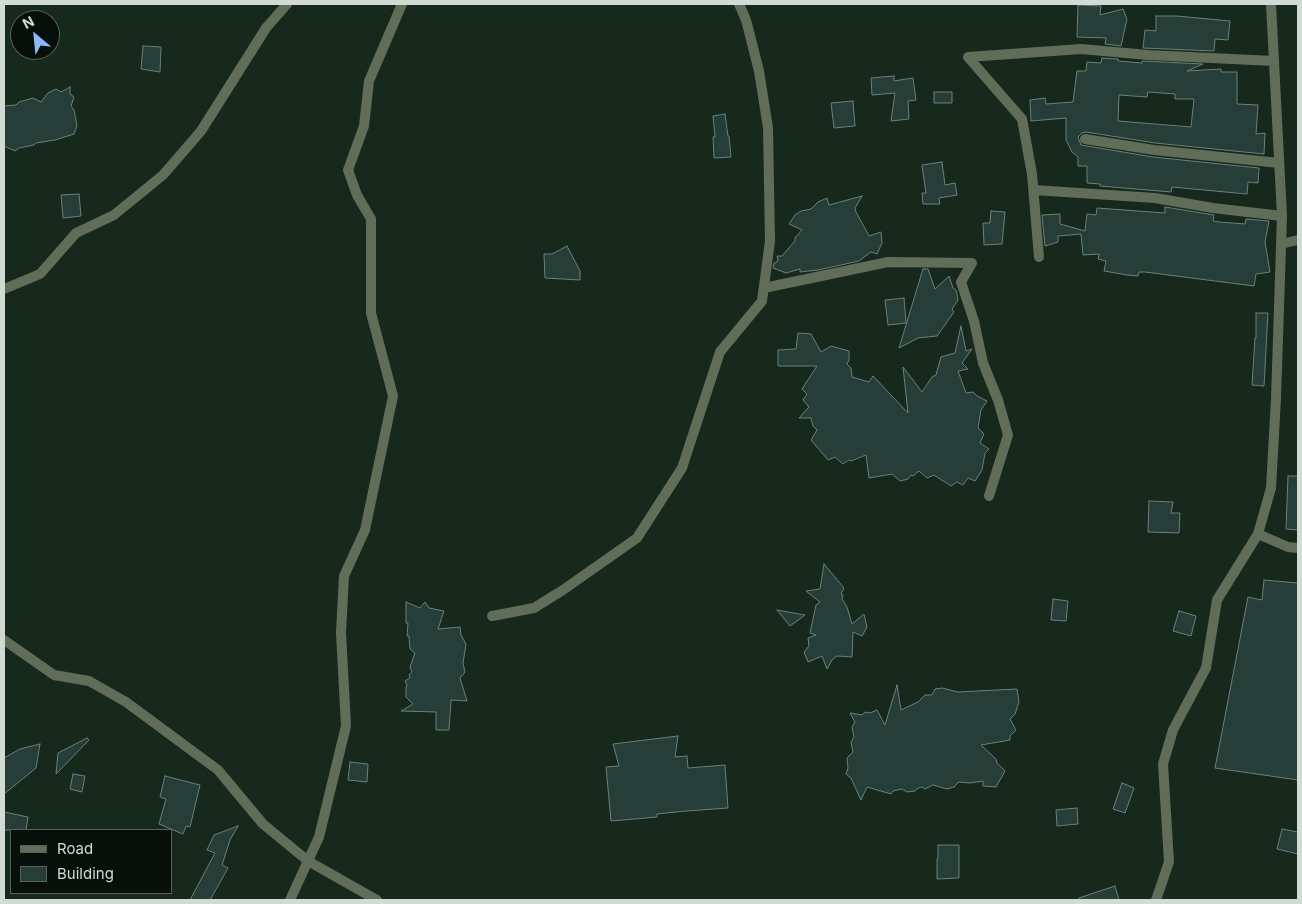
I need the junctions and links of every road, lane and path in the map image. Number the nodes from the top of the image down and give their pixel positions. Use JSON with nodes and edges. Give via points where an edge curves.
{"nodes":[{"id":1,"x":287,"y":4,"type":"edge"},
{"id":2,"x":402,"y":4,"type":"edge"},
{"id":3,"x":739,"y":4,"type":"edge"},
{"id":4,"x":1271,"y":4,"type":"edge"},
{"id":5,"x":1274,"y":61,"type":"junction"},
{"id":6,"x":1086,"y":139,"type":"dead end"},
{"id":7,"x":1279,"y":162,"type":"junction"},
{"id":8,"x":1034,"y":190,"type":"junction"},
{"id":9,"x":1282,"y":216,"type":"junction"},
{"id":10,"x":1298,"y":240,"type":"edge"},
{"id":11,"x":1281,"y":244,"type":"junction"},
{"id":12,"x":1039,"y":257,"type":"dead end"},
{"id":13,"x":764,"y":288,"type":"junction"},
{"id":14,"x":4,"y":289,"type":"edge"},
{"id":15,"x":989,"y":496,"type":"dead end"},
{"id":16,"x":1258,"y":534,"type":"junction"},
{"id":17,"x":1298,"y":548,"type":"edge"},
{"id":18,"x":492,"y":616,"type":"dead end"},
{"id":19,"x":4,"y":640,"type":"edge"},
{"id":20,"x":308,"y":862,"type":"junction"},
{"id":21,"x":290,"y":900,"type":"edge"},
{"id":22,"x":377,"y":900,"type":"edge"},
{"id":23,"x":1156,"y":900,"type":"edge"}],
"edges":[{"from":1,"to":14,"type":"street","via":[[266,28],[201,131],[163,175],[114,215],[76,233],[40,274]]},
{"from":2,"to":20,"type":"street","via":[[369,81],[364,126],[348,170],[371,219],[371,313],[393,396],[365,530],[344,576],[341,633],[346,726],[319,837]]},
{"from":3,"to":13,"type":"street","via":[[759,71],[768,128],[770,240]]},
{"from":4,"to":5,"type":"street"},
{"from":5,"to":7,"type":"street"},
{"from":5,"to":8,"type":"street","via":[[1081,49],[968,57],[1022,119]]},
{"from":6,"to":7,"type":"street","via":[[1154,150]]},
{"from":7,"to":9,"type":"street"},
{"from":8,"to":9,"type":"street","via":[[1155,198]]},
{"from":8,"to":12,"type":"street"},
{"from":9,"to":11,"type":"street"},
{"from":10,"to":11,"type":"street"},
{"from":11,"to":16,"type":"street","via":[[1270,488]]},
{"from":13,"to":15,"type":"street","via":[[888,262],[972,263],[961,282],[983,363],[1008,435]]},
{"from":13,"to":18,"type":"street","via":[[762,301],[720,352],[682,468],[637,538],[534,608]]},
{"from":16,"to":17,"type":"street"},
{"from":16,"to":23,"type":"street","via":[[1217,600],[1206,668],[1173,730],[1163,764],[1169,862]]},
{"from":19,"to":20,"type":"street","via":[[54,675],[89,680],[126,702],[218,770],[263,824]]},
{"from":20,"to":21,"type":"street"},
{"from":20,"to":22,"type":"street"}]}
